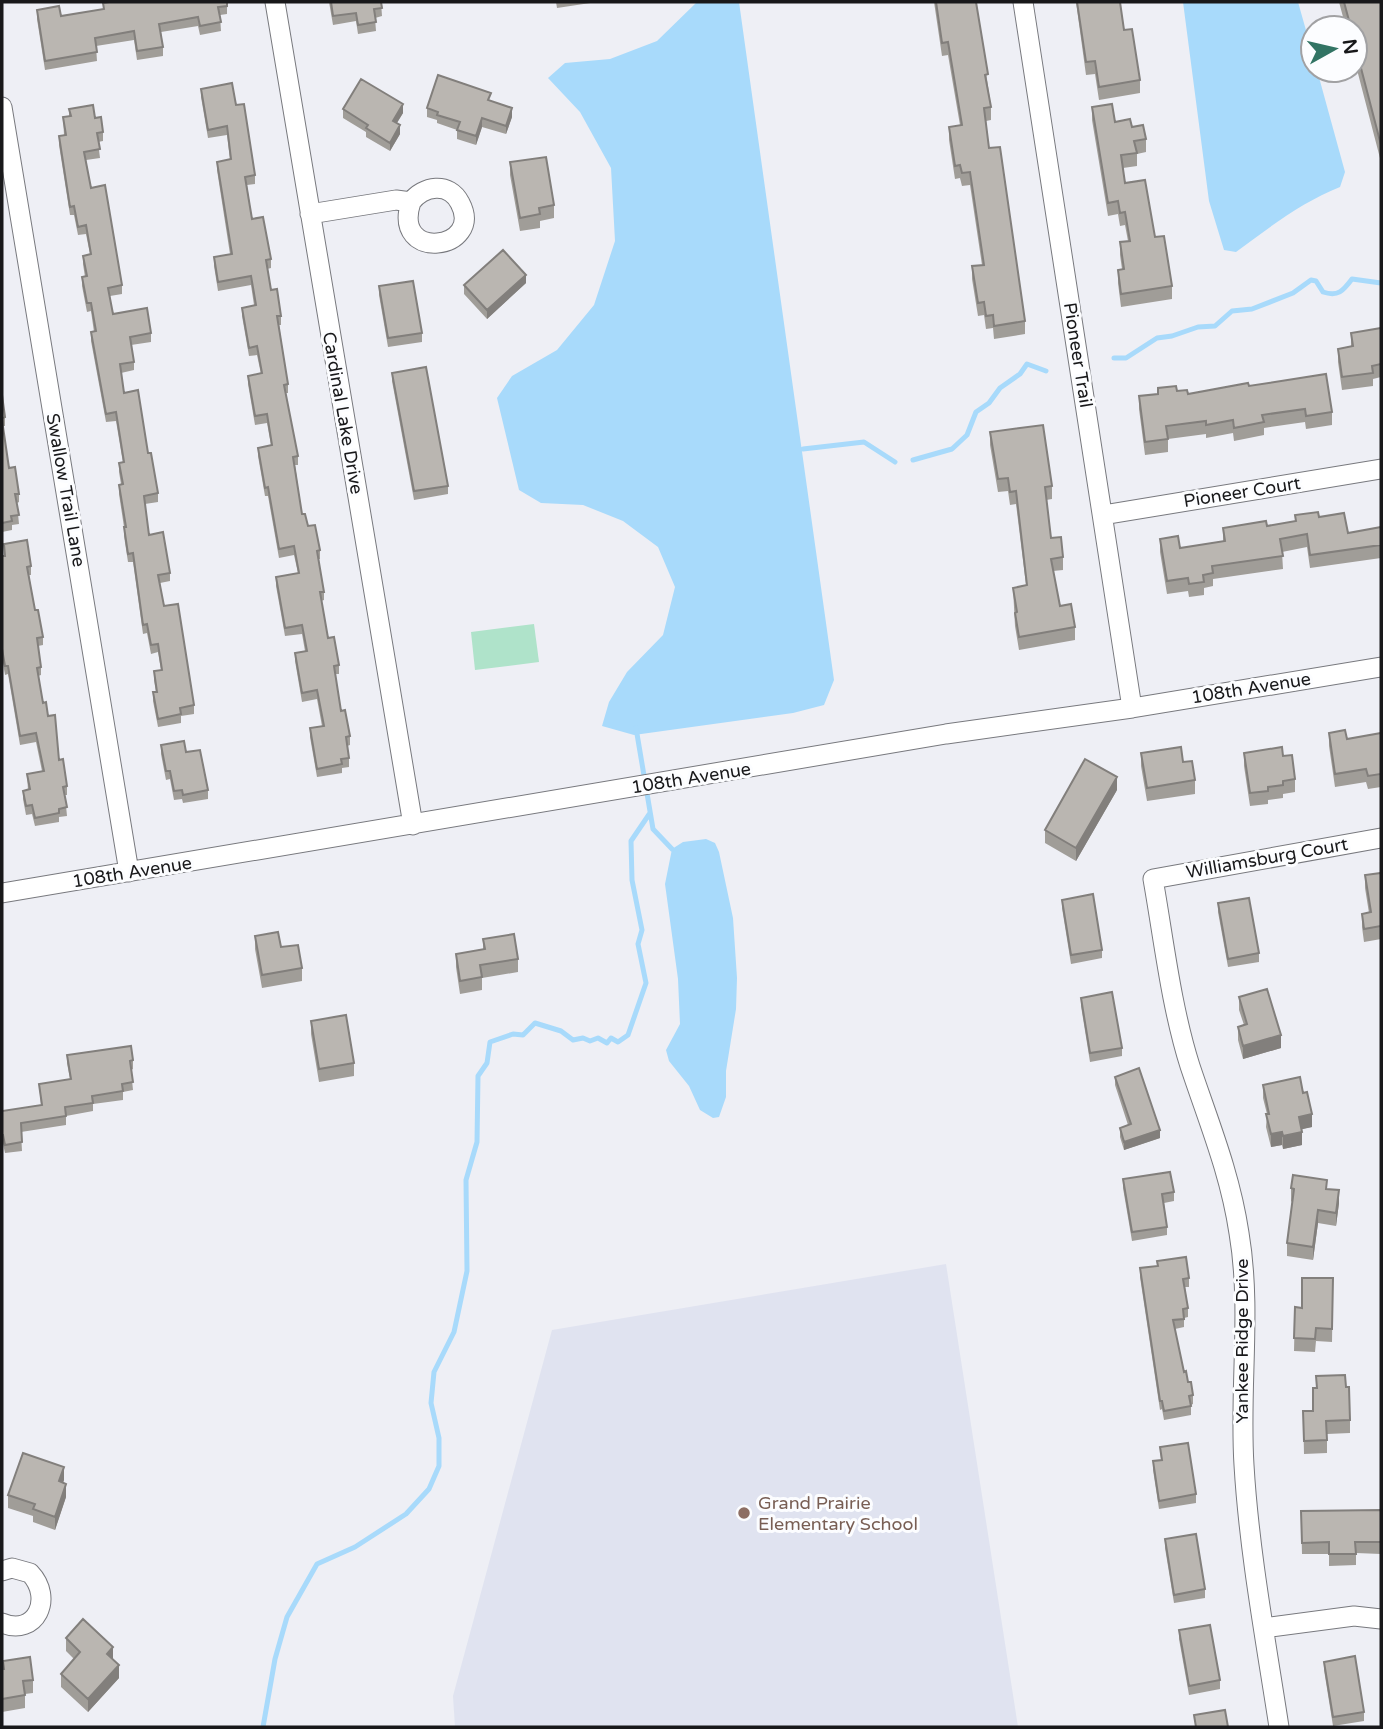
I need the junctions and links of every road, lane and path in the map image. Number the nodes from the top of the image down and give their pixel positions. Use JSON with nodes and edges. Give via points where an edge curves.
{"nodes":[{"id":1,"x":275,"y":2,"type":"edge"},
{"id":2,"x":1023,"y":2,"type":"edge"},
{"id":3,"x":2,"y":107,"type":"edge"},
{"id":4,"x":411,"y":202,"type":"dead end"},
{"id":5,"x":310,"y":214,"type":"junction"},
{"id":6,"x":1381,"y":469,"type":"edge"},
{"id":7,"x":1102,"y":515,"type":"junction"},
{"id":8,"x":1381,"y":667,"type":"edge"},
{"id":9,"x":1132,"y":708,"type":"junction"},
{"id":10,"x":413,"y":825,"type":"junction"},
{"id":11,"x":1381,"y":838,"type":"edge"},
{"id":12,"x":129,"y":872,"type":"junction"},
{"id":13,"x":1153,"y":879,"type":"joint"},
{"id":14,"x":2,"y":893,"type":"edge"},
{"id":15,"x":2,"y":1571,"type":"edge"},
{"id":16,"x":1381,"y":1619,"type":"edge"},
{"id":17,"x":2,"y":1623,"type":"edge"},
{"id":18,"x":1264,"y":1628,"type":"junction"},
{"id":19,"x":1279,"y":1727,"type":"edge"}],
"edges":[{"from":1,"to":5,"type":"street","name":"Cardinal Lake Drive"},
{"from":2,"to":7,"type":"street","name":"Pioneer Trail"},
{"from":3,"to":12,"type":"street","name":"Swallow Trail Lane"},
{"from":4,"to":5,"type":"street","via":[[396,200]]},
{"from":5,"to":10,"type":"street","name":"Cardinal Lake Drive"},
{"from":6,"to":7,"type":"street","name":"Pioneer Court"},
{"from":7,"to":9,"type":"street","name":"Pioneer Trail"},
{"from":8,"to":9,"type":"street","name":"108th Avenue"},
{"from":9,"to":10,"type":"street","name":"108th Avenue","via":[[946,734]]},
{"from":10,"to":12,"type":"street","name":"108th Avenue"},
{"from":11,"to":13,"type":"street","name":"Williamsburg Court"},
{"from":12,"to":14,"type":"street","name":"108th Avenue"},
{"from":13,"to":18,"type":"street","name":"Yankee Ridge Drive","via":[[1179,1021],[1222,1156],[1240,1233],[1245,1310],[1244,1467]]},
{"from":15,"to":17,"type":"street","via":[[30,1573],[42,1590],[42,1600],[26,1623]]},
{"from":16,"to":18,"type":"street","via":[[1354,1616]]},
{"from":18,"to":19,"type":"street","name":"Yankee Ridge Drive"}]}
